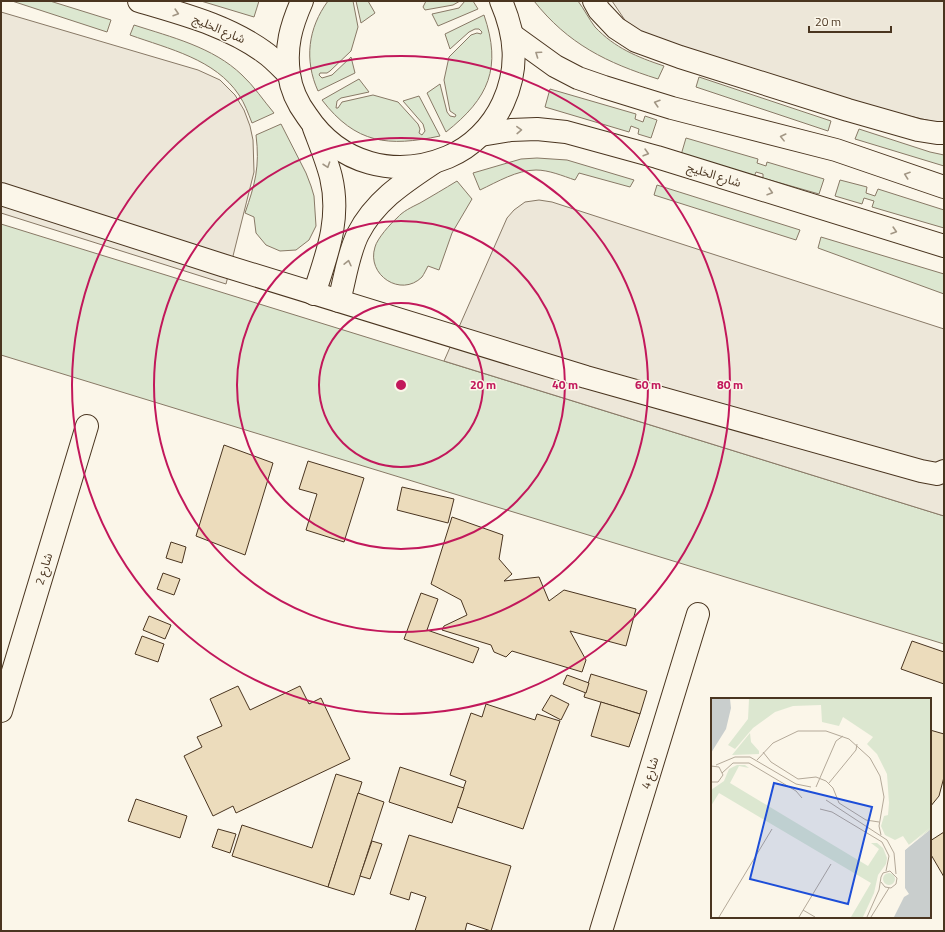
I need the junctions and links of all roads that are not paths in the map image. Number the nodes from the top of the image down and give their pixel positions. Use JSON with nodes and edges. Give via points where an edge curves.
{"nodes":[{"id":1,"x":139,"y":1,"type":"edge"},
{"id":2,"x":302,"y":1,"type":"edge"},
{"id":3,"x":501,"y":1,"type":"edge"},
{"id":4,"x":594,"y":1,"type":"edge"},
{"id":5,"x":512,"y":35,"type":"junction"},
{"id":6,"x":289,"y":75,"type":"junction"},
{"id":7,"x":314,"y":128,"type":"junction"},
{"id":8,"x":944,"y":132,"type":"edge"},
{"id":9,"x":480,"y":135,"type":"junction"},
{"id":10,"x":433,"y":163,"type":"junction"},
{"id":11,"x":944,"y":187,"type":"edge"},
{"id":12,"x":1,"y":194,"type":"edge"},
{"id":13,"x":944,"y":246,"type":"edge"},
{"id":14,"x":314,"y":294,"type":"junction"},
{"id":15,"x":339,"y":301,"type":"junction"},
{"id":16,"x":87,"y":426,"type":"dead end"},
{"id":17,"x":944,"y":471,"type":"edge"},
{"id":18,"x":698,"y":614,"type":"dead end"},
{"id":19,"x":1,"y":711,"type":"edge"},
{"id":20,"x":601,"y":931,"type":"edge"}],
"edges":[{"from":1,"to":6,"type":"main road","name":"شارع الخليج","one_way":true,"via":[[217,26],[242,38],[265,53]]},
{"from":2,"to":6,"type":"main road","via":[[293,22],[288,48]]},
{"from":3,"to":5,"type":"main road"},
{"from":4,"to":8,"type":"main road","via":[[616,28],[636,41],[848,110],[918,130]]},
{"from":5,"to":9,"type":"main road","via":[[514,62],[509,89],[498,114]]},
{"from":11,"to":5,"type":"main road","one_way":true,"via":[[836,150],[672,108],[578,78]]},
{"from":6,"to":7,"type":"main road","via":[[300,106]]},
{"from":7,"to":10,"type":"main road","via":[[333,146],[356,159],[381,166],[407,168]]},
{"from":7,"to":14,"type":"main road","one_way":true,"via":[[331,177],[334,199],[330,247]]},
{"from":9,"to":10,"type":"main road","via":[[469,146]]},
{"from":9,"to":13,"type":"main road","name":"شارع الخليج","one_way":true,"via":[[537,129],[566,132],[657,157]]},
{"from":15,"to":10,"type":"main road","one_way":true,"via":[[358,234],[373,211],[391,192]]},
{"from":12,"to":14,"type":"main road"},
{"from":14,"to":15,"type":"main road"},
{"from":15,"to":17,"type":"main road","via":[[586,377],[906,467],[937,474]]},
{"from":16,"to":19,"type":"main road","name":"شارع 2"},
{"from":18,"to":20,"type":"main road","name":"شارع 4"}]}
